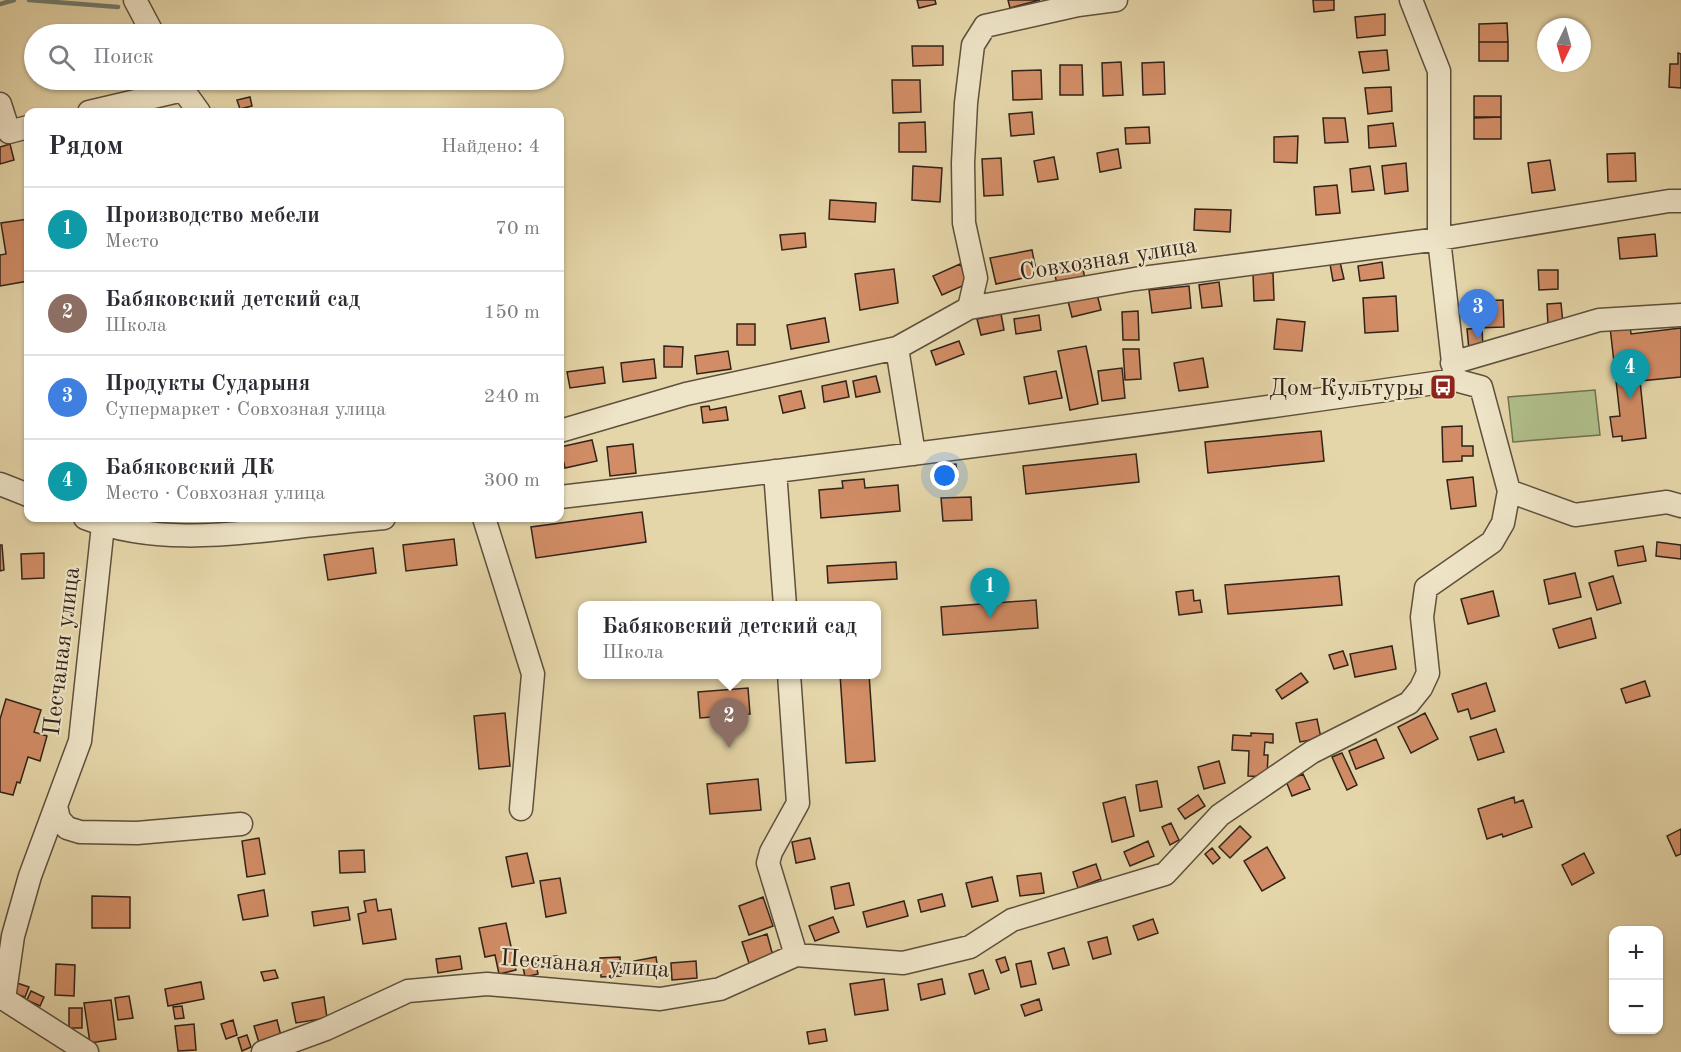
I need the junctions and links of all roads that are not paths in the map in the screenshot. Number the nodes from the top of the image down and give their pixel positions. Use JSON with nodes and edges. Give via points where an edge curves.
{"nodes":[{"id":1,"x":135,"y":0,"type":"edge"},
{"id":2,"x":1116,"y":0,"type":"edge"},
{"id":3,"x":1411,"y":0,"type":"edge"},
{"id":4,"x":148,"y":24,"type":"edge"},
{"id":5,"x":162,"y":90,"type":"edge"},
{"id":6,"x":183,"y":90,"type":"edge"},
{"id":7,"x":0,"y":105,"type":"edge"},
{"id":8,"x":102,"y":108,"type":"edge"},
{"id":9,"x":196,"y":108,"type":"edge"},
{"id":10,"x":24,"y":128,"type":"edge"},
{"id":11,"x":1681,"y":201,"type":"edge"},
{"id":12,"x":1439,"y":239,"type":"junction"},
{"id":13,"x":969,"y":308,"type":"junction"},
{"id":14,"x":1681,"y":315,"type":"edge"},
{"id":15,"x":897,"y":348,"type":"junction"},
{"id":16,"x":1454,"y":371,"type":"junction"},
{"id":17,"x":564,"y":430,"type":"edge"},
{"id":18,"x":914,"y":454,"type":"junction"},
{"id":19,"x":776,"y":471,"type":"junction"},
{"id":20,"x":0,"y":484,"type":"edge"},
{"id":21,"x":1509,"y":491,"type":"junction"},
{"id":22,"x":24,"y":493,"type":"edge"},
{"id":23,"x":564,"y":497,"type":"edge"},
{"id":24,"x":1681,"y":506,"type":"edge"},
{"id":25,"x":94,"y":522,"type":"edge"},
{"id":26,"x":98,"y":522,"type":"edge"},
{"id":27,"x":316,"y":522,"type":"edge"},
{"id":28,"x":485,"y":522,"type":"edge"},
{"id":29,"x":784,"y":601,"type":"edge"},
{"id":30,"x":789,"y":679,"type":"edge"},
{"id":31,"x":56,"y":806,"type":"junction"},
{"id":32,"x":521,"y":809,"type":"dead end"},
{"id":33,"x":241,"y":824,"type":"dead end"},
{"id":34,"x":796,"y":955,"type":"junction"},
{"id":35,"x":4,"y":974,"type":"edge"},
{"id":36,"x":87,"y":1052,"type":"edge"},
{"id":37,"x":264,"y":1052,"type":"edge"}],
"edges":[{"from":1,"to":4,"type":"street"},
{"from":2,"to":13,"type":"street","via":[[985,26],[973,45],[963,163],[964,223],[976,278]]},
{"from":3,"to":12,"type":"street","via":[[1439,71]]},
{"from":5,"to":8,"type":"street"},
{"from":6,"to":9,"type":"street"},
{"from":7,"to":10,"type":"street","via":[[9,132]]},
{"from":11,"to":12,"type":"street","name":"Совхозная улица"},
{"from":12,"to":13,"type":"street","name":"Совхозная улица","via":[[1135,279]]},
{"from":12,"to":16,"type":"street"},
{"from":13,"to":15,"type":"street","name":"Совхозная улица"},
{"from":14,"to":16,"type":"street","via":[[1599,320]]},
{"from":15,"to":17,"type":"street","name":"Совхозная улица","via":[[686,394]]},
{"from":15,"to":18,"type":"street"},
{"from":16,"to":18,"type":"street","via":[[1226,414]]},
{"from":16,"to":21,"type":"street","via":[[1481,387]]},
{"from":18,"to":19,"type":"street"},
{"from":19,"to":23,"type":"street"},
{"from":19,"to":29,"type":"street"},
{"from":20,"to":22,"type":"street"},
{"from":21,"to":24,"type":"street","via":[[1575,515],[1667,502]]},
{"from":21,"to":34,"type":"street","name":"Песчаная улица","via":[[1503,523],[1492,542],[1426,588],[1422,617],[1428,674],[1409,703],[1312,753],[1220,815],[1165,874],[1012,920],[970,947],[903,963]]},
{"from":25,"to":31,"type":"street","name":"Песчаная улица","via":[[80,741]]},
{"from":26,"to":27,"type":"street","via":[[156,535],[222,536]]},
{"from":28,"to":32,"type":"street","via":[[533,674]]},
{"from":30,"to":34,"type":"street","via":[[798,803],[768,863]]},
{"from":31,"to":33,"type":"street","via":[[59,819],[80,832],[137,833]]},
{"from":31,"to":35,"type":"street","name":"Песчаная улица","via":[[30,876]]},
{"from":34,"to":37,"type":"street","name":"Песчаная улица","via":[[720,989],[660,999],[487,984],[408,991],[326,1029]]},
{"from":35,"to":36,"type":"street","name":"Песчаная улица","via":[[4,999]]}]}
